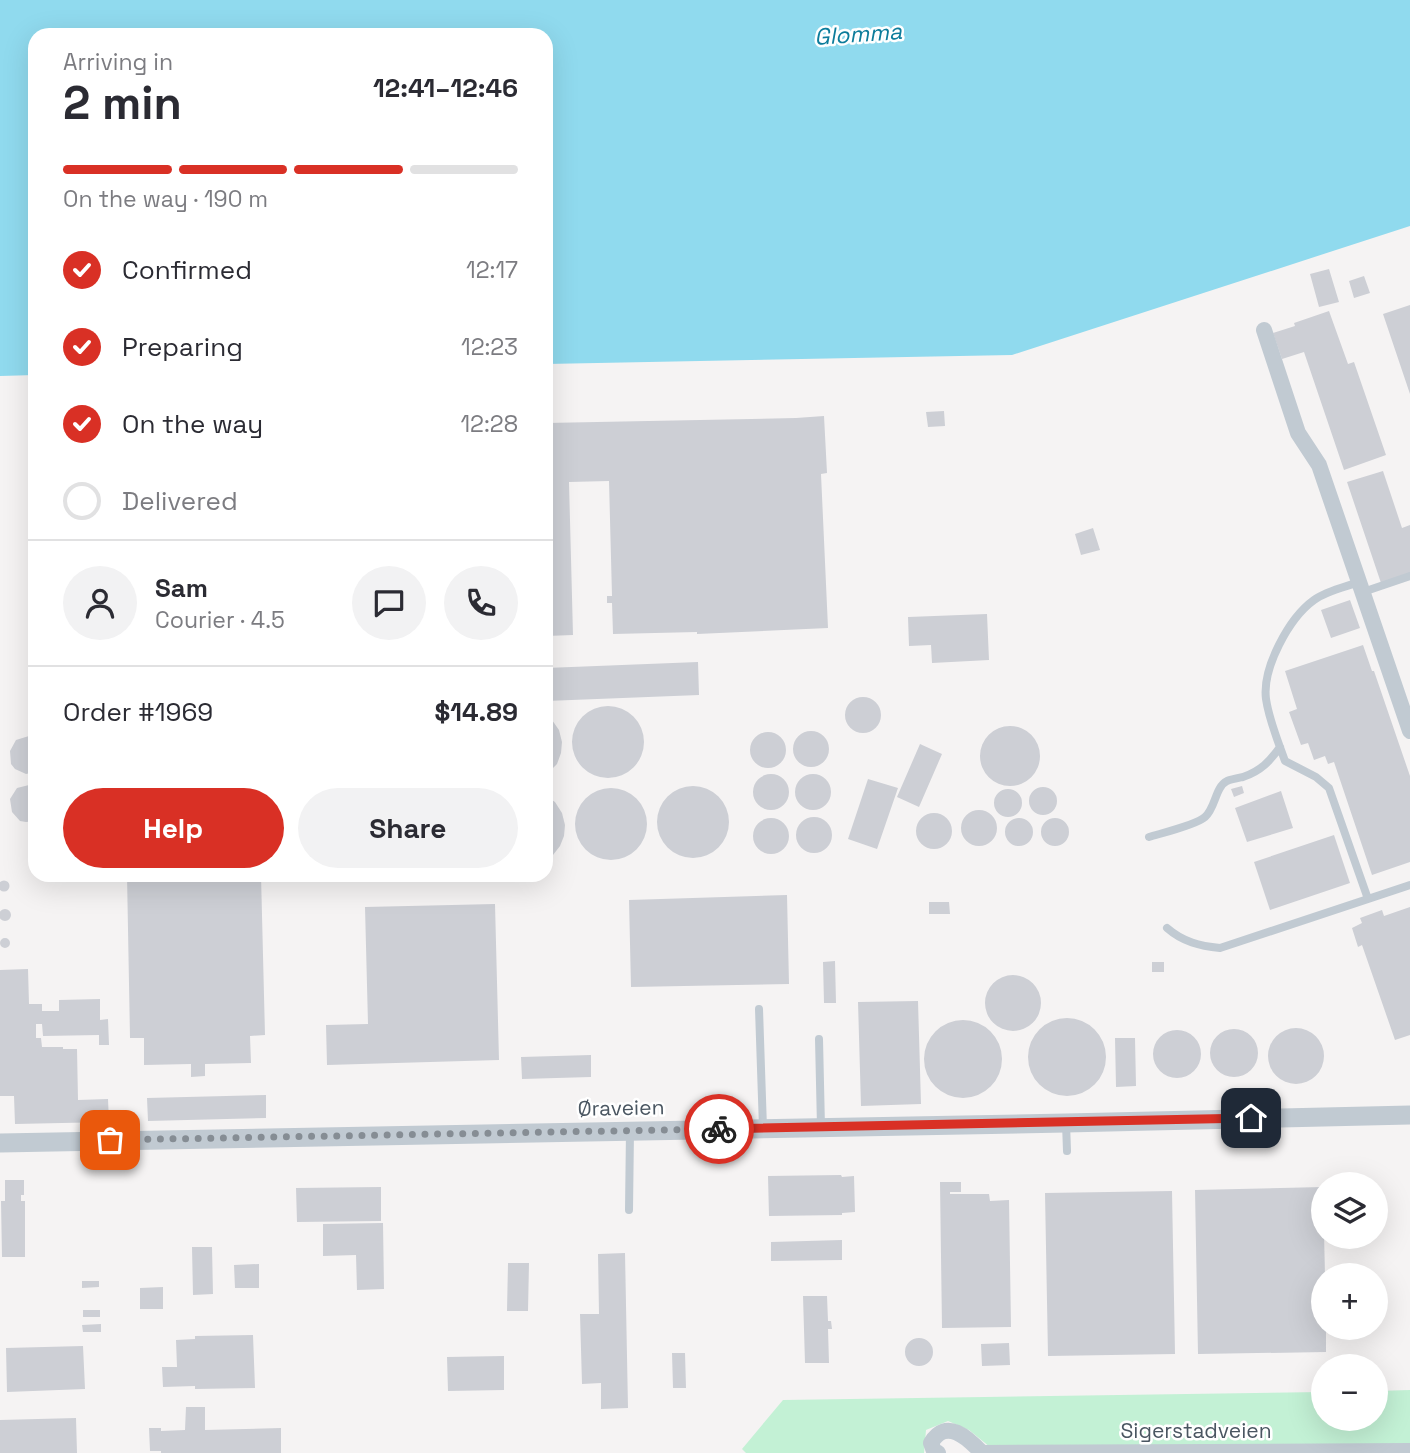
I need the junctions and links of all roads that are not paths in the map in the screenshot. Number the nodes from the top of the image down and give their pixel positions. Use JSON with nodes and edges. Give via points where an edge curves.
{"nodes":[{"id":1,"x":1265,"y":330,"type":"dead end"},
{"id":2,"x":1410,"y":576,"type":"edge"},
{"id":3,"x":1361,"y":587,"type":"junction"},
{"id":4,"x":1404,"y":694,"type":"edge"},
{"id":5,"x":1410,"y":731,"type":"edge"},
{"id":6,"x":1280,"y":747,"type":"junction"},
{"id":7,"x":1149,"y":837,"type":"dead end"},
{"id":8,"x":1410,"y":885,"type":"edge"},
{"id":9,"x":1368,"y":899,"type":"junction"},
{"id":10,"x":1167,"y":928,"type":"dead end"},
{"id":11,"x":759,"y":1009,"type":"dead end"},
{"id":12,"x":820,"y":1039,"type":"dead end"},
{"id":13,"x":1410,"y":1115,"type":"edge"},
{"id":14,"x":1066,"y":1123,"type":"junction"},
{"id":15,"x":821,"y":1127,"type":"junction"},
{"id":16,"x":763,"y":1128,"type":"junction"},
{"id":17,"x":630,"y":1131,"type":"junction"},
{"id":18,"x":0,"y":1143,"type":"edge"},
{"id":19,"x":1067,"y":1152,"type":"dead end"},
{"id":20,"x":629,"y":1210,"type":"dead end"},
{"id":21,"x":1410,"y":1451,"type":"edge"},
{"id":22,"x":938,"y":1453,"type":"edge"},
{"id":23,"x":981,"y":1453,"type":"edge"}],
"edges":[{"from":1,"to":3,"type":"street","via":[[1298,433],[1319,465]]},
{"from":2,"to":3,"type":"lane"},
{"from":3,"to":4,"type":"street"},
{"from":3,"to":6,"type":"lane","via":[[1315,599],[1275,653],[1265,686]]},
{"from":4,"to":5,"type":"street"},
{"from":6,"to":7,"type":"lane","via":[[1258,771],[1220,786],[1203,820]]},
{"from":6,"to":9,"type":"lane","via":[[1285,761],[1329,788]]},
{"from":8,"to":9,"type":"lane"},
{"from":9,"to":10,"type":"lane","via":[[1220,948],[1185,941]]},
{"from":11,"to":16,"type":"lane"},
{"from":12,"to":15,"type":"lane"},
{"from":13,"to":14,"type":"street","name":"Øraveien"},
{"from":14,"to":15,"type":"street","name":"Øraveien"},
{"from":14,"to":19,"type":"lane"},
{"from":15,"to":16,"type":"street","name":"Øraveien"},
{"from":16,"to":17,"type":"street","name":"Øraveien"},
{"from":17,"to":18,"type":"street","name":"Øraveien"},
{"from":17,"to":20,"type":"lane"},
{"from":21,"to":23,"type":"street","name":"Sigerstadveien"},
{"from":22,"to":23,"type":"street","name":"Sigerstadveien","via":[[931,1443],[945,1430],[971,1440]]}]}
